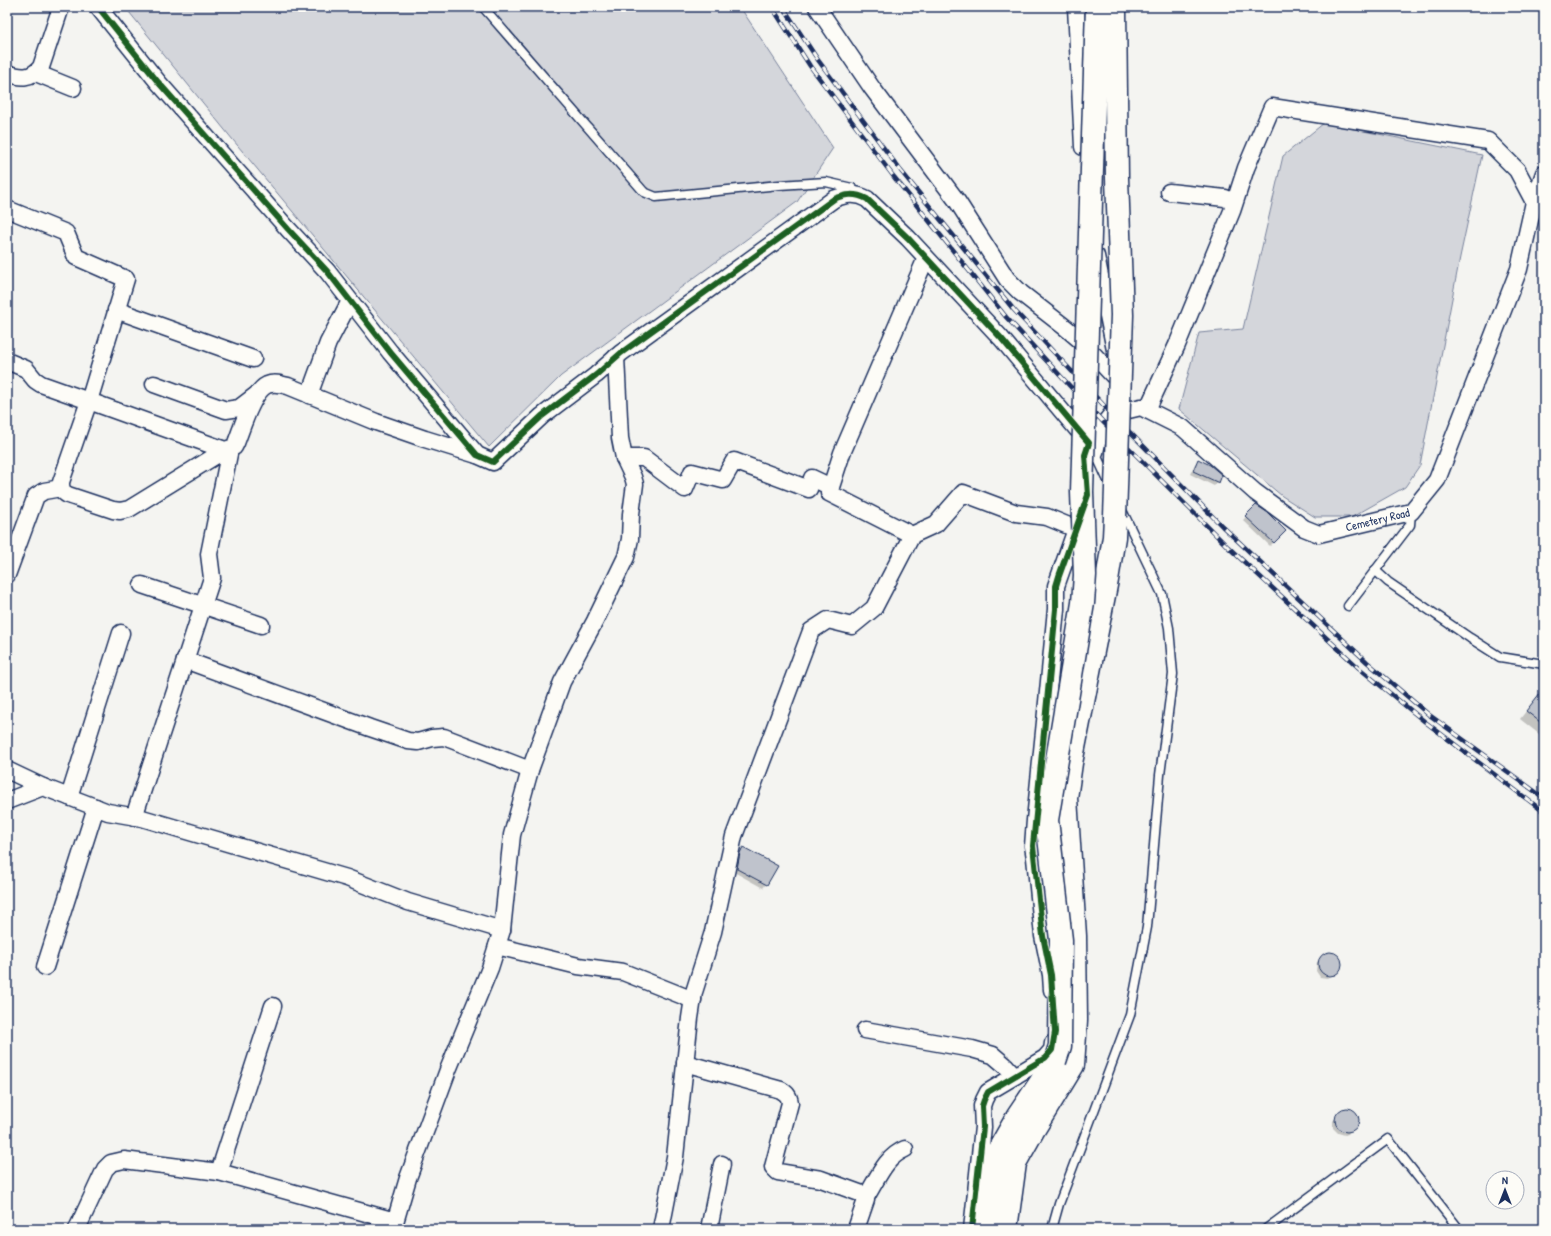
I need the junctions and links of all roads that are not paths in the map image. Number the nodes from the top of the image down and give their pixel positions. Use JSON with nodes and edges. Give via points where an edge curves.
{"nodes":[{"id":1,"x":61,"y":7,"type":"edge"},
{"id":2,"x":98,"y":7,"type":"edge"},
{"id":3,"x":483,"y":7,"type":"edge"},
{"id":4,"x":817,"y":7,"type":"edge"},
{"id":5,"x":1076,"y":7,"type":"edge"},
{"id":6,"x":1109,"y":8,"type":"edge"},
{"id":7,"x":7,"y":73,"type":"edge"},
{"id":8,"x":36,"y":73,"type":"junction"},
{"id":9,"x":73,"y":88,"type":"dead end"},
{"id":10,"x":1544,"y":173,"type":"edge"},
{"id":11,"x":1169,"y":192,"type":"dead end"},
{"id":12,"x":860,"y":195,"type":"junction"},
{"id":13,"x":1534,"y":202,"type":"junction"},
{"id":14,"x":1233,"y":206,"type":"junction"},
{"id":15,"x":7,"y":209,"type":"edge"},
{"id":16,"x":926,"y":258,"type":"junction"},
{"id":17,"x":350,"y":301,"type":"junction"},
{"id":18,"x":116,"y":310,"type":"junction"},
{"id":19,"x":616,"y":357,"type":"junction"},
{"id":20,"x":253,"y":359,"type":"dead end"},
{"id":21,"x":7,"y":361,"type":"edge"},
{"id":22,"x":154,"y":384,"type":"dead end"},
{"id":23,"x":1122,"y":385,"type":"junction"},
{"id":24,"x":256,"y":395,"type":"junction"},
{"id":25,"x":309,"y":395,"type":"junction"},
{"id":26,"x":89,"y":401,"type":"junction"},
{"id":27,"x":1147,"y":410,"type":"junction"},
{"id":28,"x":1127,"y":411,"type":"junction"},
{"id":29,"x":1092,"y":447,"type":"junction"},
{"id":30,"x":228,"y":449,"type":"junction"},
{"id":31,"x":477,"y":455,"type":"junction"},
{"id":32,"x":624,"y":458,"type":"junction"},
{"id":33,"x":831,"y":487,"type":"junction"},
{"id":34,"x":61,"y":488,"type":"junction"},
{"id":35,"x":1411,"y":512,"type":"junction"},
{"id":36,"x":1076,"y":529,"type":"junction"},
{"id":37,"x":912,"y":536,"type":"junction"},
{"id":38,"x":1376,"y":570,"type":"junction"},
{"id":39,"x":7,"y":575,"type":"edge"},
{"id":40,"x":142,"y":585,"type":"dead end"},
{"id":41,"x":203,"y":605,"type":"junction"},
{"id":42,"x":1348,"y":606,"type":"dead end"},
{"id":43,"x":261,"y":625,"type":"dead end"},
{"id":44,"x":121,"y":633,"type":"dead end"},
{"id":45,"x":185,"y":660,"type":"junction"},
{"id":46,"x":1544,"y":664,"type":"edge"},
{"id":47,"x":7,"y":770,"type":"edge"},
{"id":48,"x":530,"y":770,"type":"junction"},
{"id":49,"x":43,"y":787,"type":"junction"},
{"id":50,"x":69,"y":797,"type":"junction"},
{"id":51,"x":7,"y":801,"type":"edge"},
{"id":52,"x":96,"y":807,"type":"junction"},
{"id":53,"x":134,"y":817,"type":"junction"},
{"id":54,"x":502,"y":930,"type":"junction"},
{"id":55,"x":497,"y":946,"type":"junction"},
{"id":56,"x":45,"y":967,"type":"dead end"},
{"id":57,"x":693,"y":1000,"type":"junction"},
{"id":58,"x":273,"y":1006,"type":"dead end"},
{"id":59,"x":865,"y":1030,"type":"dead end"},
{"id":60,"x":685,"y":1063,"type":"junction"},
{"id":61,"x":1064,"y":1063,"type":"junction"},
{"id":62,"x":1015,"y":1076,"type":"junction"},
{"id":63,"x":1026,"y":1122,"type":"junction"},
{"id":64,"x":905,"y":1149,"type":"dead end"},
{"id":65,"x":722,"y":1164,"type":"dead end"},
{"id":66,"x":219,"y":1172,"type":"junction"},
{"id":67,"x":866,"y":1197,"type":"junction"},
{"id":68,"x":394,"y":1225,"type":"edge"},
{"id":69,"x":77,"y":1229,"type":"edge"},
{"id":70,"x":661,"y":1229,"type":"edge"},
{"id":71,"x":709,"y":1229,"type":"edge"},
{"id":72,"x":856,"y":1229,"type":"edge"},
{"id":73,"x":972,"y":1229,"type":"edge"},
{"id":74,"x":989,"y":1229,"type":"edge"},
{"id":75,"x":1006,"y":1229,"type":"edge"},
{"id":76,"x":1052,"y":1229,"type":"edge"},
{"id":77,"x":1266,"y":1229,"type":"edge"},
{"id":78,"x":1459,"y":1229,"type":"edge"}],
"edges":[{"from":1,"to":8,"type":"street","via":[[43,62]]},
{"from":2,"to":17,"type":"street","via":[[158,82],[327,271]]},
{"from":3,"to":12,"type":"lane","via":[[644,192],[656,197],[826,182],[852,188]]},
{"from":4,"to":23,"type":"street","via":[[872,88],[957,201],[1006,279],[1080,340]]},
{"from":5,"to":23,"type":"street","via":[[1086,199]]},
{"from":6,"to":61,"type":"street","bridge":true,"via":[[1082,492],[1085,575],[1083,602],[1047,820],[1061,940],[1060,1046]]},
{"from":6,"to":61,"type":"street","bridge":true,"via":[[1122,315],[1114,530],[1066,798],[1075,936],[1076,1020]]},
{"from":7,"to":8,"type":"street","via":[[23,77]]},
{"from":8,"to":9,"type":"street"},
{"from":10,"to":13,"type":"street","name":"Cemetery Road"},
{"from":11,"to":14,"type":"street","via":[[1225,198],[1231,201]]},
{"from":12,"to":16,"type":"street"},
{"from":12,"to":19,"type":"street","via":[[851,194],[834,199]]},
{"from":13,"to":14,"type":"street","via":[[1517,170],[1488,141],[1272,107]]},
{"from":13,"to":35,"type":"street","name":"Cemetery Road","via":[[1519,269],[1440,473]]},
{"from":14,"to":27,"type":"street","via":[[1177,345]]},
{"from":15,"to":18,"type":"street","via":[[66,233],[76,257],[126,279]]},
{"from":16,"to":29,"type":"street","via":[[1001,338]]},
{"from":16,"to":33,"type":"street","via":[[842,453]]},
{"from":17,"to":25,"type":"street","via":[[328,343]]},
{"from":17,"to":31,"type":"street"},
{"from":18,"to":20,"type":"street"},
{"from":18,"to":26,"type":"street"},
{"from":19,"to":31,"type":"street","via":[[542,416],[493,462]]},
{"from":19,"to":32,"type":"street","via":[[620,438]]},
{"from":21,"to":26,"type":"street","via":[[26,369],[41,384]]},
{"from":22,"to":24,"type":"street","via":[[226,410],[239,408]]},
{"from":23,"to":28,"type":"street"},
{"from":24,"to":25,"type":"street","via":[[266,386],[280,384]]},
{"from":24,"to":30,"type":"street","via":[[236,443]]},
{"from":25,"to":31,"type":"street","via":[[376,422]]},
{"from":26,"to":30,"type":"street"},
{"from":26,"to":34,"type":"street"},
{"from":27,"to":28,"type":"street","name":"Cemetery Road","via":[[1141,407]]},
{"from":27,"to":35,"type":"street","name":"Cemetery Road","via":[[1183,428],[1255,492],[1304,528],[1319,534]]},
{"from":28,"to":29,"type":"street","name":"Cemetery Road","via":[[1112,414],[1100,429]]},
{"from":29,"to":36,"type":"street","name":"Cemetery Road","via":[[1085,455],[1088,495]]},
{"from":29,"to":76,"type":"lane","via":[[1162,594],[1169,628],[1173,674],[1160,774],[1147,927],[1130,1014]]},
{"from":30,"to":34,"type":"street","via":[[135,506],[120,511],[68,495]]},
{"from":30,"to":41,"type":"street","via":[[209,554],[212,578]]},
{"from":32,"to":33,"type":"street","via":[[644,458],[685,489],[692,472],[724,480],[734,461],[809,489],[812,478]]},
{"from":32,"to":48,"type":"street","via":[[635,484],[626,557],[562,682]]},
{"from":33,"to":37,"type":"street","via":[[829,493]]},
{"from":34,"to":39,"type":"street","via":[[36,496]]},
{"from":35,"to":38,"type":"lane","via":[[1410,525]]},
{"from":36,"to":37,"type":"street","via":[[1047,517],[1016,513],[963,493],[936,524]]},
{"from":36,"to":62,"type":"street","name":"Cemetery Road","via":[[1056,586],[1056,609],[1034,835],[1043,936],[1051,975],[1055,1032],[1052,1050],[1045,1058]]},
{"from":37,"to":57,"type":"street","via":[[874,608],[852,626],[828,620],[811,631],[734,836],[713,932]]},
{"from":38,"to":42,"type":"lane"},
{"from":38,"to":46,"type":"lane","via":[[1388,582],[1500,657]]},
{"from":40,"to":41,"type":"street"},
{"from":41,"to":43,"type":"street"},
{"from":41,"to":45,"type":"street"},
{"from":44,"to":50,"type":"street"},
{"from":45,"to":48,"type":"street","via":[[408,741],[418,742],[444,737]]},
{"from":45,"to":53,"type":"street"},
{"from":47,"to":49,"type":"street"},
{"from":48,"to":54,"type":"street","via":[[512,835]]},
{"from":49,"to":50,"type":"street"},
{"from":49,"to":51,"type":"street"},
{"from":50,"to":52,"type":"street"},
{"from":52,"to":53,"type":"street","via":[[117,815]]},
{"from":52,"to":56,"type":"street"},
{"from":53,"to":54,"type":"street","via":[[347,878],[408,902]]},
{"from":54,"to":55,"type":"street"},
{"from":55,"to":57,"type":"street","via":[[578,966],[623,972]]},
{"from":55,"to":68,"type":"street","via":[[416,1156]]},
{"from":57,"to":60,"type":"street"},
{"from":58,"to":66,"type":"street"},
{"from":59,"to":62,"type":"street","via":[[972,1048],[993,1055]]},
{"from":60,"to":67,"type":"street","via":[[786,1093],[790,1097],[790,1103],[773,1167],[775,1170],[821,1179],[864,1193]]},
{"from":60,"to":70,"type":"street","via":[[675,1157]]},
{"from":61,"to":63,"type":"street"},
{"from":62,"to":73,"type":"street","name":"Cemetery Road","via":[[988,1092],[984,1100]]},
{"from":63,"to":74,"type":"street","via":[[997,1153]]},
{"from":63,"to":75,"type":"street","via":[[1015,1163]]},
{"from":64,"to":67,"type":"street","via":[[887,1162]]},
{"from":65,"to":71,"type":"street"},
{"from":66,"to":68,"type":"street"},
{"from":66,"to":69,"type":"street","via":[[124,1160],[111,1163],[106,1168]]},
{"from":67,"to":72,"type":"street"},
{"from":77,"to":78,"type":"lane","via":[[1388,1139]]}]}
